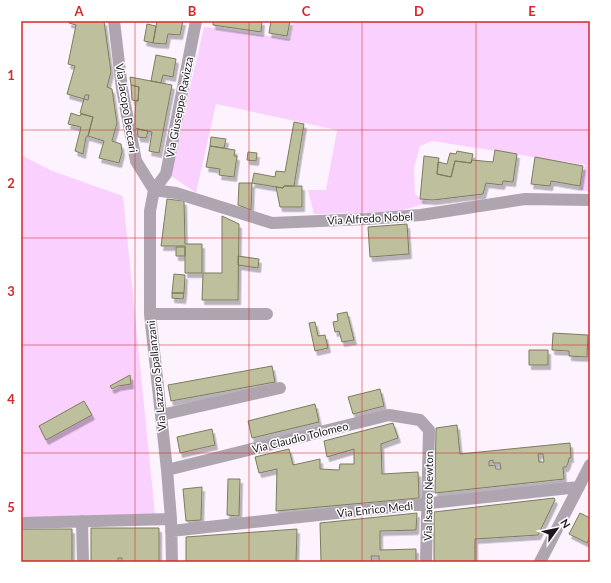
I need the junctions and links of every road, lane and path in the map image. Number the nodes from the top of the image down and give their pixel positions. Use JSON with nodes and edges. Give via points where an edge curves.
{"nodes":[{"id":1,"x":114,"y":21,"type":"edge"},
{"id":2,"x":196,"y":21,"type":"edge"},
{"id":3,"x":154,"y":190,"type":"junction"},
{"id":4,"x":590,"y":200,"type":"edge"},
{"id":5,"x":150,"y":314,"type":"junction"},
{"id":6,"x":267,"y":314,"type":"dead end"},
{"id":7,"x":280,"y":388,"type":"dead end"},
{"id":8,"x":161,"y":415,"type":"junction"},
{"id":9,"x":429,"y":430,"type":"joint"},
{"id":10,"x":590,"y":465,"type":"edge"},
{"id":11,"x":167,"y":470,"type":"junction"},
{"id":12,"x":579,"y":487,"type":"junction"},
{"id":13,"x":428,"y":503,"type":"junction"},
{"id":14,"x":171,"y":519,"type":"junction"},
{"id":15,"x":82,"y":521,"type":"junction"},
{"id":16,"x":21,"y":523,"type":"edge"},
{"id":17,"x":171,"y":531,"type":"junction"},
{"id":18,"x":83,"y":562,"type":"edge"},
{"id":19,"x":172,"y":562,"type":"edge"},
{"id":20,"x":426,"y":562,"type":"edge"},
{"id":21,"x":540,"y":562,"type":"edge"}],
"edges":[{"from":1,"to":3,"type":"street","name":"Via Jacopo Beccari","via":[[122,89],[136,161]]},
{"from":2,"to":3,"type":"street","name":"Via Giuseppe Ravizza","via":[[166,174]]},
{"from":3,"to":4,"type":"street","name":"Via Alfredo Nobel","via":[[176,193],[272,223],[421,215],[525,199]]},
{"from":3,"to":5,"type":"street","name":"Via Lazzaro Spallanzani","via":[[150,211]]},
{"from":5,"to":6,"type":"street"},
{"from":5,"to":8,"type":"street","name":"Via Lazzaro Spallanzani"},
{"from":7,"to":8,"type":"street"},
{"from":8,"to":11,"type":"street","name":"Via Lazzaro Spallanzani"},
{"from":9,"to":11,"type":"street","name":"Via Claudio Tolomeo","via":[[420,420],[389,415]]},
{"from":9,"to":13,"type":"street","name":"Via Isacco Newton"},
{"from":10,"to":12,"type":"street"},
{"from":11,"to":14,"type":"street","name":"Via Lazzaro Spallanzani"},
{"from":12,"to":13,"type":"street","name":"Via Enrico Medi"},
{"from":12,"to":21,"type":"street"},
{"from":13,"to":17,"type":"street","name":"Via Enrico Medi"},
{"from":13,"to":20,"type":"street","name":"Via Isacco Newton"},
{"from":14,"to":15,"type":"street"},
{"from":14,"to":17,"type":"street","name":"Via Lazzaro Spallanzani"},
{"from":15,"to":16,"type":"street"},
{"from":15,"to":18,"type":"street"},
{"from":17,"to":19,"type":"street","name":"Via Lazzaro Spallanzani"}]}
